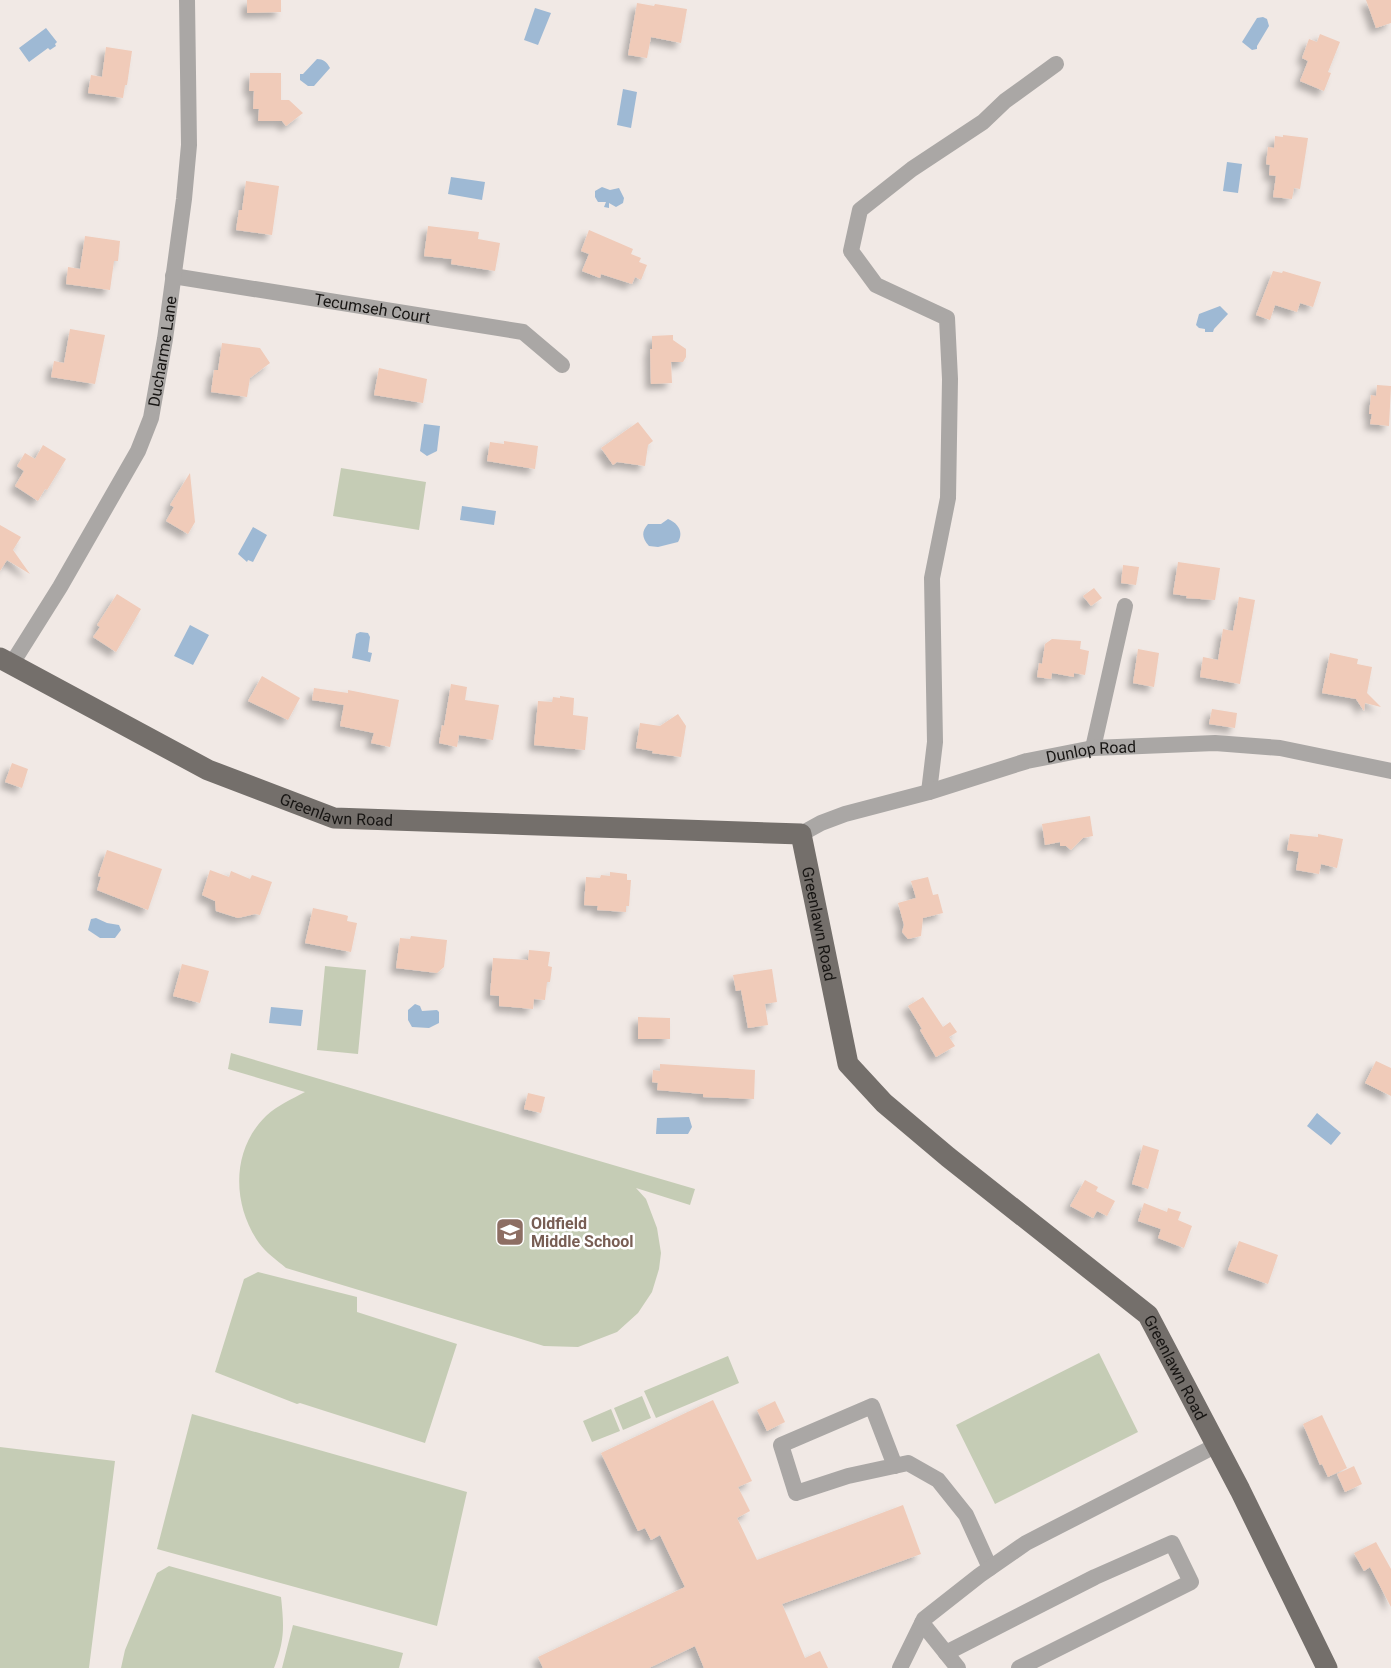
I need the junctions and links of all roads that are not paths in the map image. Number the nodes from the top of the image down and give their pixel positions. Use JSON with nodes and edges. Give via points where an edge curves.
{"nodes":[{"id":1,"x":187,"y":0,"type":"edge"},
{"id":2,"x":1056,"y":64,"type":"dead end"},
{"id":3,"x":173,"y":276,"type":"junction"},
{"id":4,"x":562,"y":365,"type":"dead end"},
{"id":5,"x":1125,"y":606,"type":"dead end"},
{"id":6,"x":6,"y":662,"type":"edge"},
{"id":7,"x":1093,"y":748,"type":"junction"},
{"id":8,"x":1391,"y":771,"type":"edge"},
{"id":9,"x":929,"y":792,"type":"junction"},
{"id":10,"x":801,"y":834,"type":"junction"},
{"id":11,"x":1217,"y":1445,"type":"junction"},
{"id":12,"x":895,"y":1466,"type":"junction"},
{"id":13,"x":990,"y":1568,"type":"junction"},
{"id":14,"x":922,"y":1623,"type":"junction"},
{"id":15,"x":946,"y":1653,"type":"junction"},
{"id":16,"x":900,"y":1668,"type":"edge"},
{"id":17,"x":958,"y":1668,"type":"edge"},
{"id":18,"x":1019,"y":1668,"type":"edge"},
{"id":19,"x":1327,"y":1668,"type":"edge"}],
"edges":[{"from":1,"to":3,"type":"street","name":"Ducharme Lane","via":[[189,145]]},
{"from":2,"to":9,"type":"street","via":[[860,210],[852,251],[876,285],[947,318],[948,498],[932,578],[935,742]]},
{"from":3,"to":4,"type":"street","name":"Tecumseh Court","via":[[523,332]]},
{"from":3,"to":6,"type":"street","name":"Ducharme Lane","via":[[159,381],[138,451],[60,587]]},
{"from":5,"to":7,"type":"street"},
{"from":6,"to":10,"type":"main road","name":"Greenlawn Road","via":[[208,770],[334,818]]},
{"from":7,"to":8,"type":"street","name":"Dunlop Road","via":[[1215,743],[1269,747]]},
{"from":7,"to":9,"type":"street","name":"Dunlop Road","via":[[1027,761]]},
{"from":9,"to":10,"type":"street","name":"Dunlop Road","via":[[845,814]]},
{"from":10,"to":11,"type":"main road","name":"Greenlawn Road","via":[[848,1064],[884,1103],[948,1157],[1148,1315]]},
{"from":11,"to":13,"type":"street","via":[[1026,1542]]},
{"from":11,"to":19,"type":"main road","name":"Greenlawn Road"},
{"from":12,"to":12,"type":"street","via":[[796,1493],[781,1444],[872,1406]]},
{"from":12,"to":13,"type":"street","via":[[908,1463],[938,1479],[966,1515]]},
{"from":13,"to":14,"type":"street"},
{"from":14,"to":15,"type":"street"},
{"from":14,"to":16,"type":"street"},
{"from":15,"to":17,"type":"street"},
{"from":15,"to":18,"type":"street","via":[[1095,1577],[1172,1543],[1191,1582]]}]}
